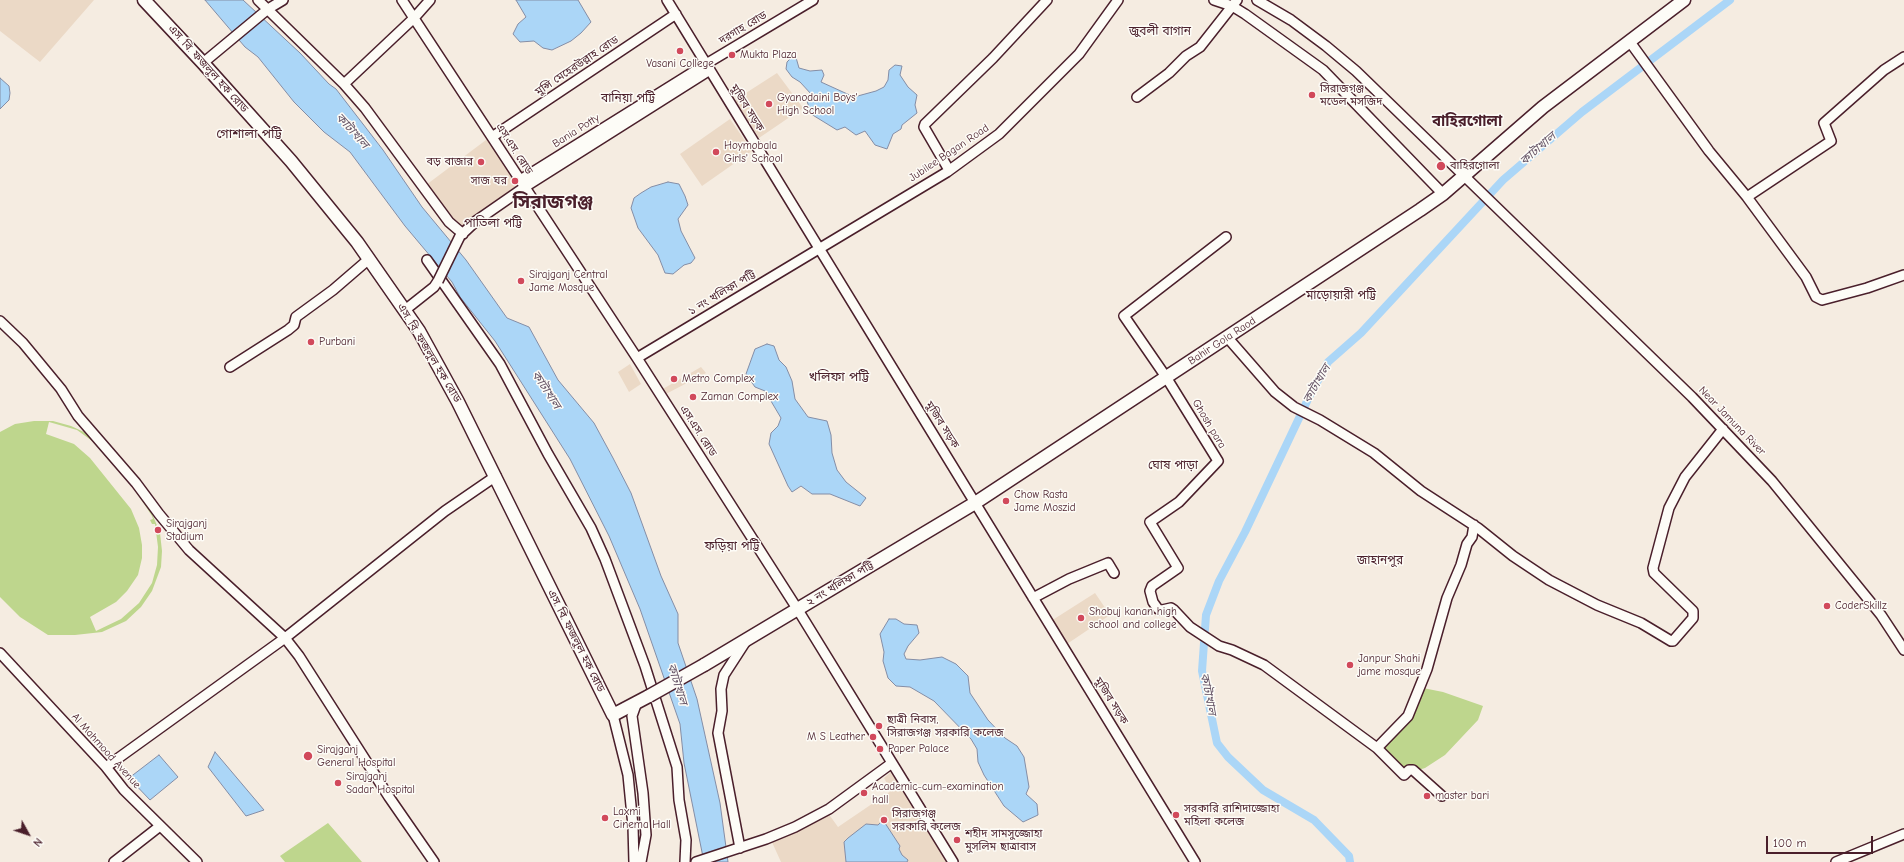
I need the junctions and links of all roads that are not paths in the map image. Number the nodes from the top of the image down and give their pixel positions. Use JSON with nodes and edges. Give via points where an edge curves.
{"nodes":[{"id":1,"x":144,"y":0,"type":"edge"},
{"id":2,"x":258,"y":0,"type":"edge"},
{"id":3,"x":283,"y":0,"type":"edge"},
{"id":4,"x":402,"y":0,"type":"edge"},
{"id":5,"x":430,"y":0,"type":"edge"},
{"id":6,"x":667,"y":0,"type":"edge"},
{"id":7,"x":813,"y":0,"type":"edge"},
{"id":8,"x":1047,"y":0,"type":"edge"},
{"id":9,"x":1118,"y":0,"type":"edge"},
{"id":10,"x":1214,"y":0,"type":"edge"},
{"id":11,"x":1257,"y":0,"type":"edge"},
{"id":12,"x":1684,"y":0,"type":"edge"},
{"id":13,"x":1234,"y":3,"type":"edge"},
{"id":14,"x":266,"y":11,"type":"junction"},
{"id":15,"x":676,"y":14,"type":"junction"},
{"id":16,"x":414,"y":18,"type":"junction"},
{"id":17,"x":1632,"y":45,"type":"junction"},
{"id":18,"x":1904,"y":57,"type":"edge"},
{"id":19,"x":203,"y":63,"type":"junction"},
{"id":20,"x":708,"y":67,"type":"junction"},
{"id":21,"x":344,"y":84,"type":"junction"},
{"id":22,"x":1137,"y":97,"type":"dead end"},
{"id":23,"x":492,"y":137,"type":"junction"},
{"id":24,"x":949,"y":170,"type":"junction"},
{"id":25,"x":1468,"y":178,"type":"junction"},
{"id":26,"x":522,"y":184,"type":"junction"},
{"id":27,"x":1443,"y":194,"type":"junction"},
{"id":28,"x":1747,"y":197,"type":"junction"},
{"id":29,"x":461,"y":235,"type":"junction"},
{"id":30,"x":1226,"y":237,"type":"dead end"},
{"id":31,"x":819,"y":248,"type":"junction"},
{"id":32,"x":369,"y":259,"type":"junction"},
{"id":33,"x":426,"y":260,"type":"dead end"},
{"id":34,"x":1904,"y":274,"type":"edge"},
{"id":35,"x":405,"y":310,"type":"junction"},
{"id":36,"x":0,"y":321,"type":"edge"},
{"id":37,"x":1227,"y":337,"type":"junction"},
{"id":38,"x":637,"y":358,"type":"junction"},
{"id":39,"x":230,"y":367,"type":"dead end"},
{"id":40,"x":1166,"y":377,"type":"junction"},
{"id":41,"x":1723,"y":429,"type":"junction"},
{"id":42,"x":496,"y":476,"type":"junction"},
{"id":43,"x":975,"y":503,"type":"junction"},
{"id":44,"x":1474,"y":526,"type":"junction"},
{"id":45,"x":1114,"y":573,"type":"dead end"},
{"id":46,"x":1033,"y":598,"type":"junction"},
{"id":47,"x":798,"y":610,"type":"junction"},
{"id":48,"x":285,"y":638,"type":"junction"},
{"id":49,"x":746,"y":641,"type":"junction"},
{"id":50,"x":1904,"y":650,"type":"edge"},
{"id":51,"x":0,"y":653,"type":"edge"},
{"id":52,"x":637,"y":702,"type":"junction"},
{"id":53,"x":613,"y":715,"type":"junction"},
{"id":54,"x":1377,"y":748,"type":"junction"},
{"id":55,"x":892,"y":763,"type":"junction"},
{"id":56,"x":106,"y":767,"type":"junction"},
{"id":57,"x":642,"y":784,"type":"junction"},
{"id":58,"x":629,"y":788,"type":"junction"},
{"id":59,"x":1442,"y":796,"type":"dead end"},
{"id":60,"x":160,"y":826,"type":"junction"},
{"id":61,"x":1904,"y":834,"type":"edge"},
{"id":62,"x":737,"y":848,"type":"junction"},
{"id":63,"x":114,"y":862,"type":"edge"},
{"id":64,"x":197,"y":862,"type":"edge"},
{"id":65,"x":434,"y":862,"type":"edge"},
{"id":66,"x":634,"y":862,"type":"edge"},
{"id":67,"x":641,"y":862,"type":"edge"},
{"id":68,"x":685,"y":862,"type":"edge"},
{"id":69,"x":696,"y":862,"type":"edge"},
{"id":70,"x":954,"y":862,"type":"edge"},
{"id":71,"x":1195,"y":862,"type":"edge"},
{"id":72,"x":1836,"y":862,"type":"edge"}],
"edges":[{"from":1,"to":19,"type":"main road","name":"এস. বি. ফজলুল হক রোড"},
{"from":2,"to":14,"type":"street"},
{"from":3,"to":14,"type":"street"},
{"from":4,"to":16,"type":"street","name":"এস.এস. রোড"},
{"from":5,"to":16,"type":"street"},
{"from":6,"to":15,"type":"street","name":"মুজিব সড়ক"},
{"from":7,"to":20,"type":"street","name":"দরগাহ রোড"},
{"from":8,"to":24,"type":"street","via":[[993,58],[925,124],[924,128]]},
{"from":9,"to":24,"type":"street","name":"Jubilee Bagan Road","via":[[1079,54],[999,134]]},
{"from":10,"to":13,"type":"street"},
{"from":11,"to":25,"type":"street","name":"Near Jamuna River","via":[[1291,20],[1338,56]]},
{"from":12,"to":17,"type":"main road","name":"Bahir Gola Raod"},
{"from":13,"to":22,"type":"street","via":[[1200,47]]},
{"from":13,"to":27,"type":"street","via":[[1323,70]]},
{"from":14,"to":19,"type":"street"},
{"from":14,"to":21,"type":"street"},
{"from":15,"to":20,"type":"street","name":"মুজিব সড়ক"},
{"from":15,"to":23,"type":"street","name":"মুন্সি মেহেরউল্লাহ রোড"},
{"from":16,"to":21,"type":"street"},
{"from":16,"to":23,"type":"street","name":"এস.এস. রোড"},
{"from":17,"to":25,"type":"main road","name":"Bahir Gola Raod","via":[[1543,107]]},
{"from":17,"to":28,"type":"street","via":[[1709,151]]},
{"from":18,"to":28,"type":"street","via":[[1884,70],[1824,123],[1830,141]]},
{"from":19,"to":32,"type":"main road","name":"এস. বি. ফজলুল হক রোড","via":[[291,161]]},
{"from":20,"to":26,"type":"street","name":"Bania Potty"},
{"from":20,"to":31,"type":"street","name":"মুজিব সড়ক"},
{"from":21,"to":29,"type":"street"},
{"from":23,"to":26,"type":"street","name":"এস.এস. রোড"},
{"from":24,"to":31,"type":"street","name":"Jubilee Bagan Road"},
{"from":25,"to":27,"type":"main road","name":"Bahir Gola Raod"},
{"from":25,"to":41,"type":"street","name":"Near Jamuna River"},
{"from":26,"to":29,"type":"street","name":"Bania Potty"},
{"from":26,"to":38,"type":"street","name":"এস.এস. রোড"},
{"from":27,"to":37,"type":"main road","name":"Bahir Gola Raod"},
{"from":28,"to":34,"type":"street","via":[[1806,277],[1815,296],[1822,300],[1867,288]]},
{"from":29,"to":35,"type":"street","name":"Bania Potty","bridge":true,"via":[[434,287]]},
{"from":30,"to":40,"type":"street","via":[[1124,316]]},
{"from":31,"to":38,"type":"street","name":"১ নং খলিফা পট্টি"},
{"from":31,"to":43,"type":"street","name":"মুজিব সড়ক"},
{"from":32,"to":35,"type":"main road","name":"এস. বি. ফজলুল হক রোড"},
{"from":32,"to":39,"type":"street","via":[[296,317],[294,325],[288,330]]},
{"from":33,"to":68,"type":"street","via":[[500,364],[591,528],[605,559],[645,666],[677,767],[679,800],[686,840]]},
{"from":35,"to":42,"type":"main road","name":"এস. বি. ফজলুল হক রোড","via":[[458,402]]},
{"from":36,"to":48,"type":"street","via":[[23,343],[61,389],[78,416],[189,550]]},
{"from":37,"to":40,"type":"main road","name":"Bahir Gola Raod"},
{"from":37,"to":44,"type":"street","via":[[1275,392],[1294,407],[1374,453],[1421,491]]},
{"from":38,"to":47,"type":"street","name":"এস.এস. রোড"},
{"from":40,"to":43,"type":"main road","name":"Bahir Gola Raod"},
{"from":40,"to":54,"type":"street","name":"Ghosh para","via":[[1218,461],[1179,502],[1150,522],[1178,568],[1152,586],[1150,591],[1153,602],[1158,609],[1174,610],[1190,627],[1219,646],[1264,665]]},
{"from":41,"to":44,"type":"street","via":[[1686,477],[1669,508],[1653,568],[1654,573],[1693,611],[1693,618],[1674,641],[1550,580]]},
{"from":41,"to":50,"type":"street","name":"Near Jamuna River","via":[[1772,481],[1881,615]]},
{"from":42,"to":48,"type":"street","via":[[445,511]]},
{"from":42,"to":53,"type":"main road","name":"এস. বি. ফজলুল হক রোড"},
{"from":43,"to":46,"type":"street","name":"মুজিব সড়ক"},
{"from":43,"to":47,"type":"main road","name":"২ নং খলিফা পট্টি"},
{"from":44,"to":54,"type":"street","via":[[1448,598],[1427,668],[1408,716]]},
{"from":45,"to":46,"type":"street","via":[[1108,563]]},
{"from":46,"to":71,"type":"street","name":"মুজিব সড়ক"},
{"from":47,"to":49,"type":"main road","name":"২ নং খলিফা পট্টি"},
{"from":47,"to":55,"type":"street","name":"এস.এস. রোড"},
{"from":48,"to":56,"type":"street"},
{"from":48,"to":65,"type":"street"},
{"from":49,"to":52,"type":"main road","name":"২ নং খলিফা পট্টি","bridge":true},
{"from":49,"to":62,"type":"street","via":[[724,675],[718,733]]},
{"from":51,"to":56,"type":"street","name":"Al Mahmood Avenue"},
{"from":52,"to":53,"type":"main road","name":"২ নং খলিফা পট্টি"},
{"from":52,"to":57,"type":"street","via":[[632,724]]},
{"from":53,"to":58,"type":"street","via":[[623,751]]},
{"from":54,"to":59,"type":"street","via":[[1404,776],[1409,770],[1413,770]]},
{"from":55,"to":62,"type":"street","via":[[829,809],[795,827]]},
{"from":55,"to":70,"type":"street","name":"এস.এস. রোড"},
{"from":56,"to":60,"type":"street","name":"Al Mahmood Avenue","via":[[124,790]]},
{"from":57,"to":58,"type":"street"},
{"from":57,"to":67,"type":"street","via":[[646,835]]},
{"from":58,"to":66,"type":"street"},
{"from":60,"to":63,"type":"street"},
{"from":60,"to":64,"type":"street","name":"Al Mahmood Avenue"},
{"from":61,"to":72,"type":"street"},
{"from":62,"to":69,"type":"street"}]}
